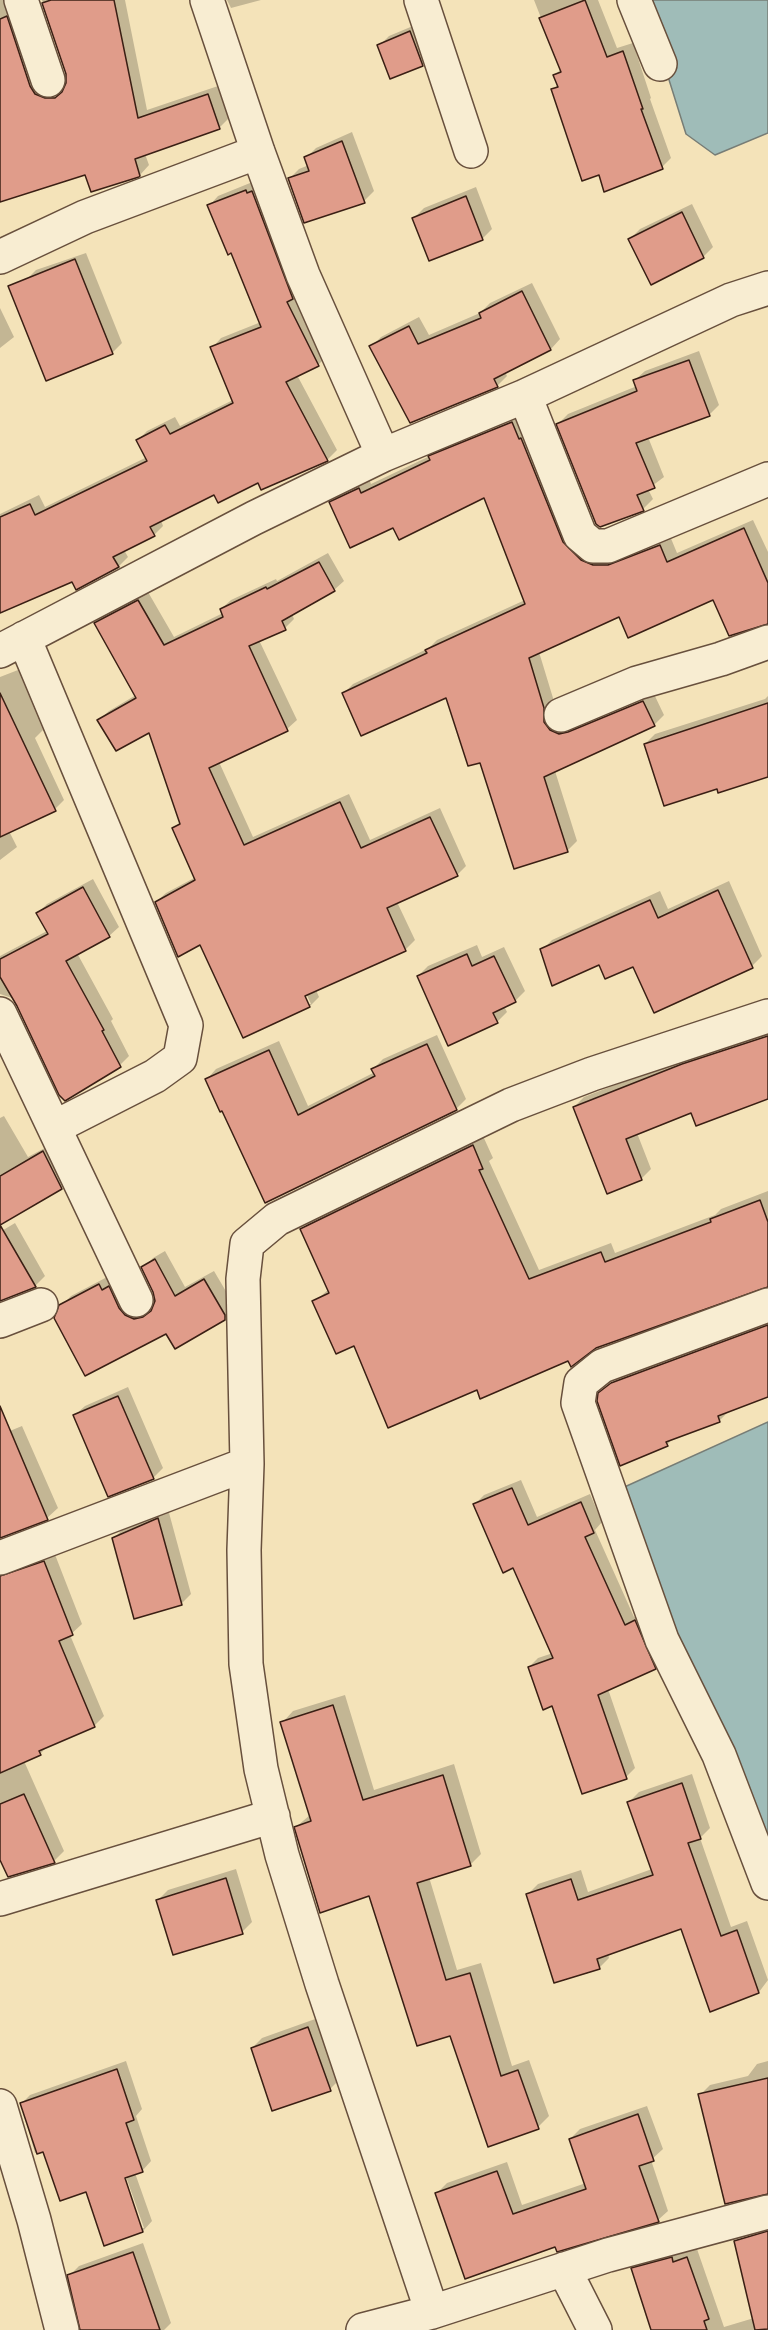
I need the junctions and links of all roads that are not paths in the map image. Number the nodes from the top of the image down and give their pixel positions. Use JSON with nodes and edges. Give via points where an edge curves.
{"nodes":[{"id":1,"x":21,"y":0,"type":"edge"},
{"id":2,"x":207,"y":0,"type":"edge"},
{"id":3,"x":421,"y":0,"type":"edge"},
{"id":4,"x":634,"y":0,"type":"edge"},
{"id":5,"x":660,"y":64,"type":"dead end"},
{"id":6,"x":48,"y":80,"type":"dead end"},
{"id":7,"x":258,"y":152,"type":"junction"},
{"id":8,"x":471,"y":152,"type":"dead end"},
{"id":9,"x":0,"y":257,"type":"edge"},
{"id":10,"x":768,"y":288,"type":"edge"},
{"id":11,"x":525,"y":396,"type":"junction"},
{"id":12,"x":383,"y":455,"type":"junction"},
{"id":13,"x":768,"y":479,"type":"edge"},
{"id":14,"x":768,"y":642,"type":"edge"},
{"id":15,"x":12,"y":645,"type":"edge"},
{"id":16,"x":561,"y":715,"type":"dead end"},
{"id":17,"x":0,"y":1014,"type":"edge"},
{"id":18,"x":768,"y":1016,"type":"edge"},
{"id":19,"x":55,"y":1127,"type":"junction"},
{"id":20,"x":136,"y":1300,"type":"dead end"},
{"id":21,"x":41,"y":1305,"type":"dead end"},
{"id":22,"x":768,"y":1305,"type":"edge"},
{"id":23,"x":0,"y":1321,"type":"edge"},
{"id":24,"x":247,"y":1464,"type":"junction"},
{"id":25,"x":0,"y":1558,"type":"edge"},
{"id":26,"x":273,"y":1816,"type":"junction"},
{"id":27,"x":768,"y":1883,"type":"edge"},
{"id":28,"x":0,"y":1899,"type":"edge"},
{"id":29,"x":0,"y":2106,"type":"edge"},
{"id":30,"x":768,"y":2212,"type":"edge"},
{"id":31,"x":564,"y":2269,"type":"junction"},
{"id":32,"x":432,"y":2312,"type":"junction"},
{"id":33,"x":62,"y":2330,"type":"edge"},
{"id":34,"x":363,"y":2330,"type":"edge"},
{"id":35,"x":595,"y":2330,"type":"edge"}],
"edges":[{"from":1,"to":6,"type":"street"},
{"from":2,"to":7,"type":"street"},
{"from":3,"to":8,"type":"street"},
{"from":4,"to":5,"type":"street"},
{"from":7,"to":9,"type":"street","via":[[86,217]]},
{"from":7,"to":12,"type":"street","via":[[303,274]]},
{"from":10,"to":11,"type":"street","via":[[731,300]]},
{"from":11,"to":12,"type":"street"},
{"from":11,"to":13,"type":"street","via":[[580,535],[593,546],[608,546]]},
{"from":12,"to":15,"type":"street"},
{"from":14,"to":16,"type":"street","via":[[637,683]]},
{"from":15,"to":19,"type":"street","via":[[186,1025],[180,1058],[154,1076]]},
{"from":17,"to":19,"type":"street"},
{"from":18,"to":24,"type":"street","via":[[511,1105],[277,1219],[247,1244],[243,1279]]},
{"from":19,"to":20,"type":"street"},
{"from":21,"to":23,"type":"street"},
{"from":22,"to":27,"type":"street","via":[[602,1366],[581,1383],[578,1403],[663,1640],[719,1755]]},
{"from":24,"to":25,"type":"street"},
{"from":24,"to":26,"type":"street","via":[[246,1664],[261,1769]]},
{"from":26,"to":28,"type":"street"},
{"from":26,"to":32,"type":"street","via":[[322,1984]]},
{"from":29,"to":33,"type":"street"},
{"from":30,"to":31,"type":"street"},
{"from":31,"to":32,"type":"street"},
{"from":31,"to":35,"type":"street"},
{"from":32,"to":34,"type":"street"}]}
